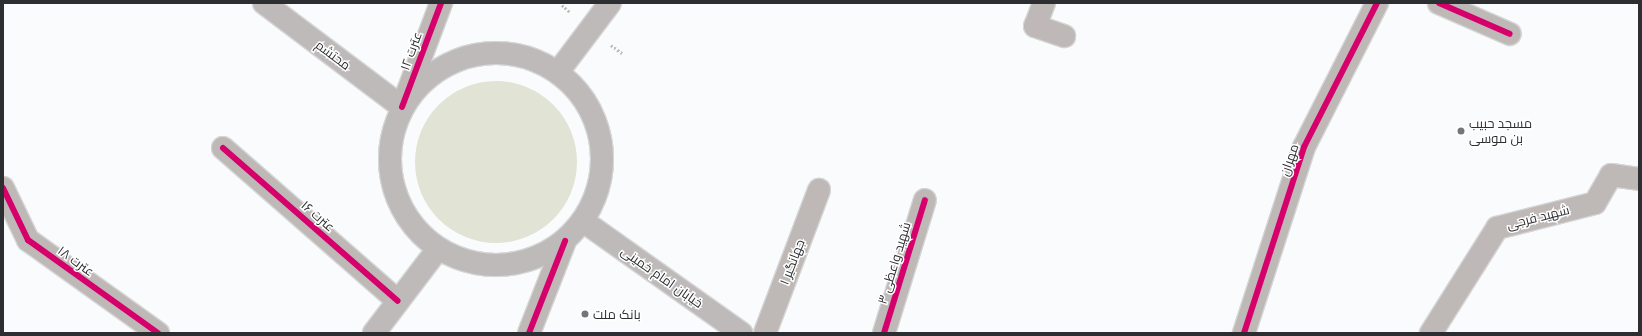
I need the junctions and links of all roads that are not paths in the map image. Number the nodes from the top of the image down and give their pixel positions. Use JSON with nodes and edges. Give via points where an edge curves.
{"nodes":[{"id":1,"x":264,"y":3,"type":"edge"},
{"id":2,"x":440,"y":3,"type":"edge"},
{"id":3,"x":610,"y":3,"type":"edge"},
{"id":4,"x":1044,"y":3,"type":"edge"},
{"id":5,"x":1377,"y":3,"type":"edge"},
{"id":6,"x":1439,"y":3,"type":"edge"},
{"id":7,"x":1510,"y":34,"type":"dead end"},
{"id":8,"x":1064,"y":36,"type":"dead end"},
{"id":9,"x":558,"y":72,"type":"junction"},
{"id":10,"x":402,"y":107,"type":"junction"},
{"id":11,"x":224,"y":148,"type":"dead end"},
{"id":12,"x":1639,"y":179,"type":"edge"},
{"id":13,"x":3,"y":188,"type":"edge"},
{"id":14,"x":819,"y":190,"type":"dead end"},
{"id":15,"x":925,"y":200,"type":"dead end"},
{"id":16,"x":583,"y":221,"type":"junction"},
{"id":17,"x":565,"y":241,"type":"junction"},
{"id":18,"x":438,"y":249,"type":"junction"},
{"id":19,"x":398,"y":301,"type":"junction"},
{"id":20,"x":158,"y":333,"type":"edge"},
{"id":21,"x":374,"y":333,"type":"edge"},
{"id":22,"x":529,"y":333,"type":"edge"},
{"id":23,"x":741,"y":333,"type":"edge"},
{"id":24,"x":765,"y":333,"type":"edge"},
{"id":25,"x":884,"y":333,"type":"edge"},
{"id":26,"x":1244,"y":333,"type":"edge"},
{"id":27,"x":1431,"y":333,"type":"edge"}],
"edges":[{"from":1,"to":10,"type":"main road","name":"محتشم"},
{"from":2,"to":10,"type":"street","name":"عترت ۱۲"},
{"from":3,"to":9,"type":"main road"},
{"from":4,"to":8,"type":"street","via":[[1035,26]]},
{"from":5,"to":26,"type":"street","name":"مهران","via":[[1304,147]]},
{"from":6,"to":7,"type":"street"},
{"from":9,"to":10,"type":"main road","via":[[526,56],[490,52],[455,60],[424,79]]},
{"from":9,"to":16,"type":"main road","via":[[582,96],[597,125],[603,158],[598,191]]},
{"from":10,"to":18,"type":"main road","via":[[391,137],[389,169],[397,200],[413,228]]},
{"from":11,"to":19,"type":"street","name":"عترت ۱۶"},
{"from":12,"to":27,"type":"street","name":"شهید فرجی","via":[[1611,175],[1595,202],[1497,228]]},
{"from":13,"to":20,"type":"street","name":"عترت ۱۸","via":[[28,240]]},
{"from":14,"to":24,"type":"street","name":"جهانگیر ۱"},
{"from":15,"to":25,"type":"street","name":"شهید واعظی ۳"},
{"from":16,"to":17,"type":"main road"},
{"from":16,"to":23,"type":"main road","name":"خیابان امام خمینی"},
{"from":17,"to":18,"type":"main road","via":[[542,256],[516,265],[489,266],[462,261]]},
{"from":17,"to":22,"type":"street"},
{"from":18,"to":19,"type":"main road"},
{"from":19,"to":21,"type":"main road"}]}
